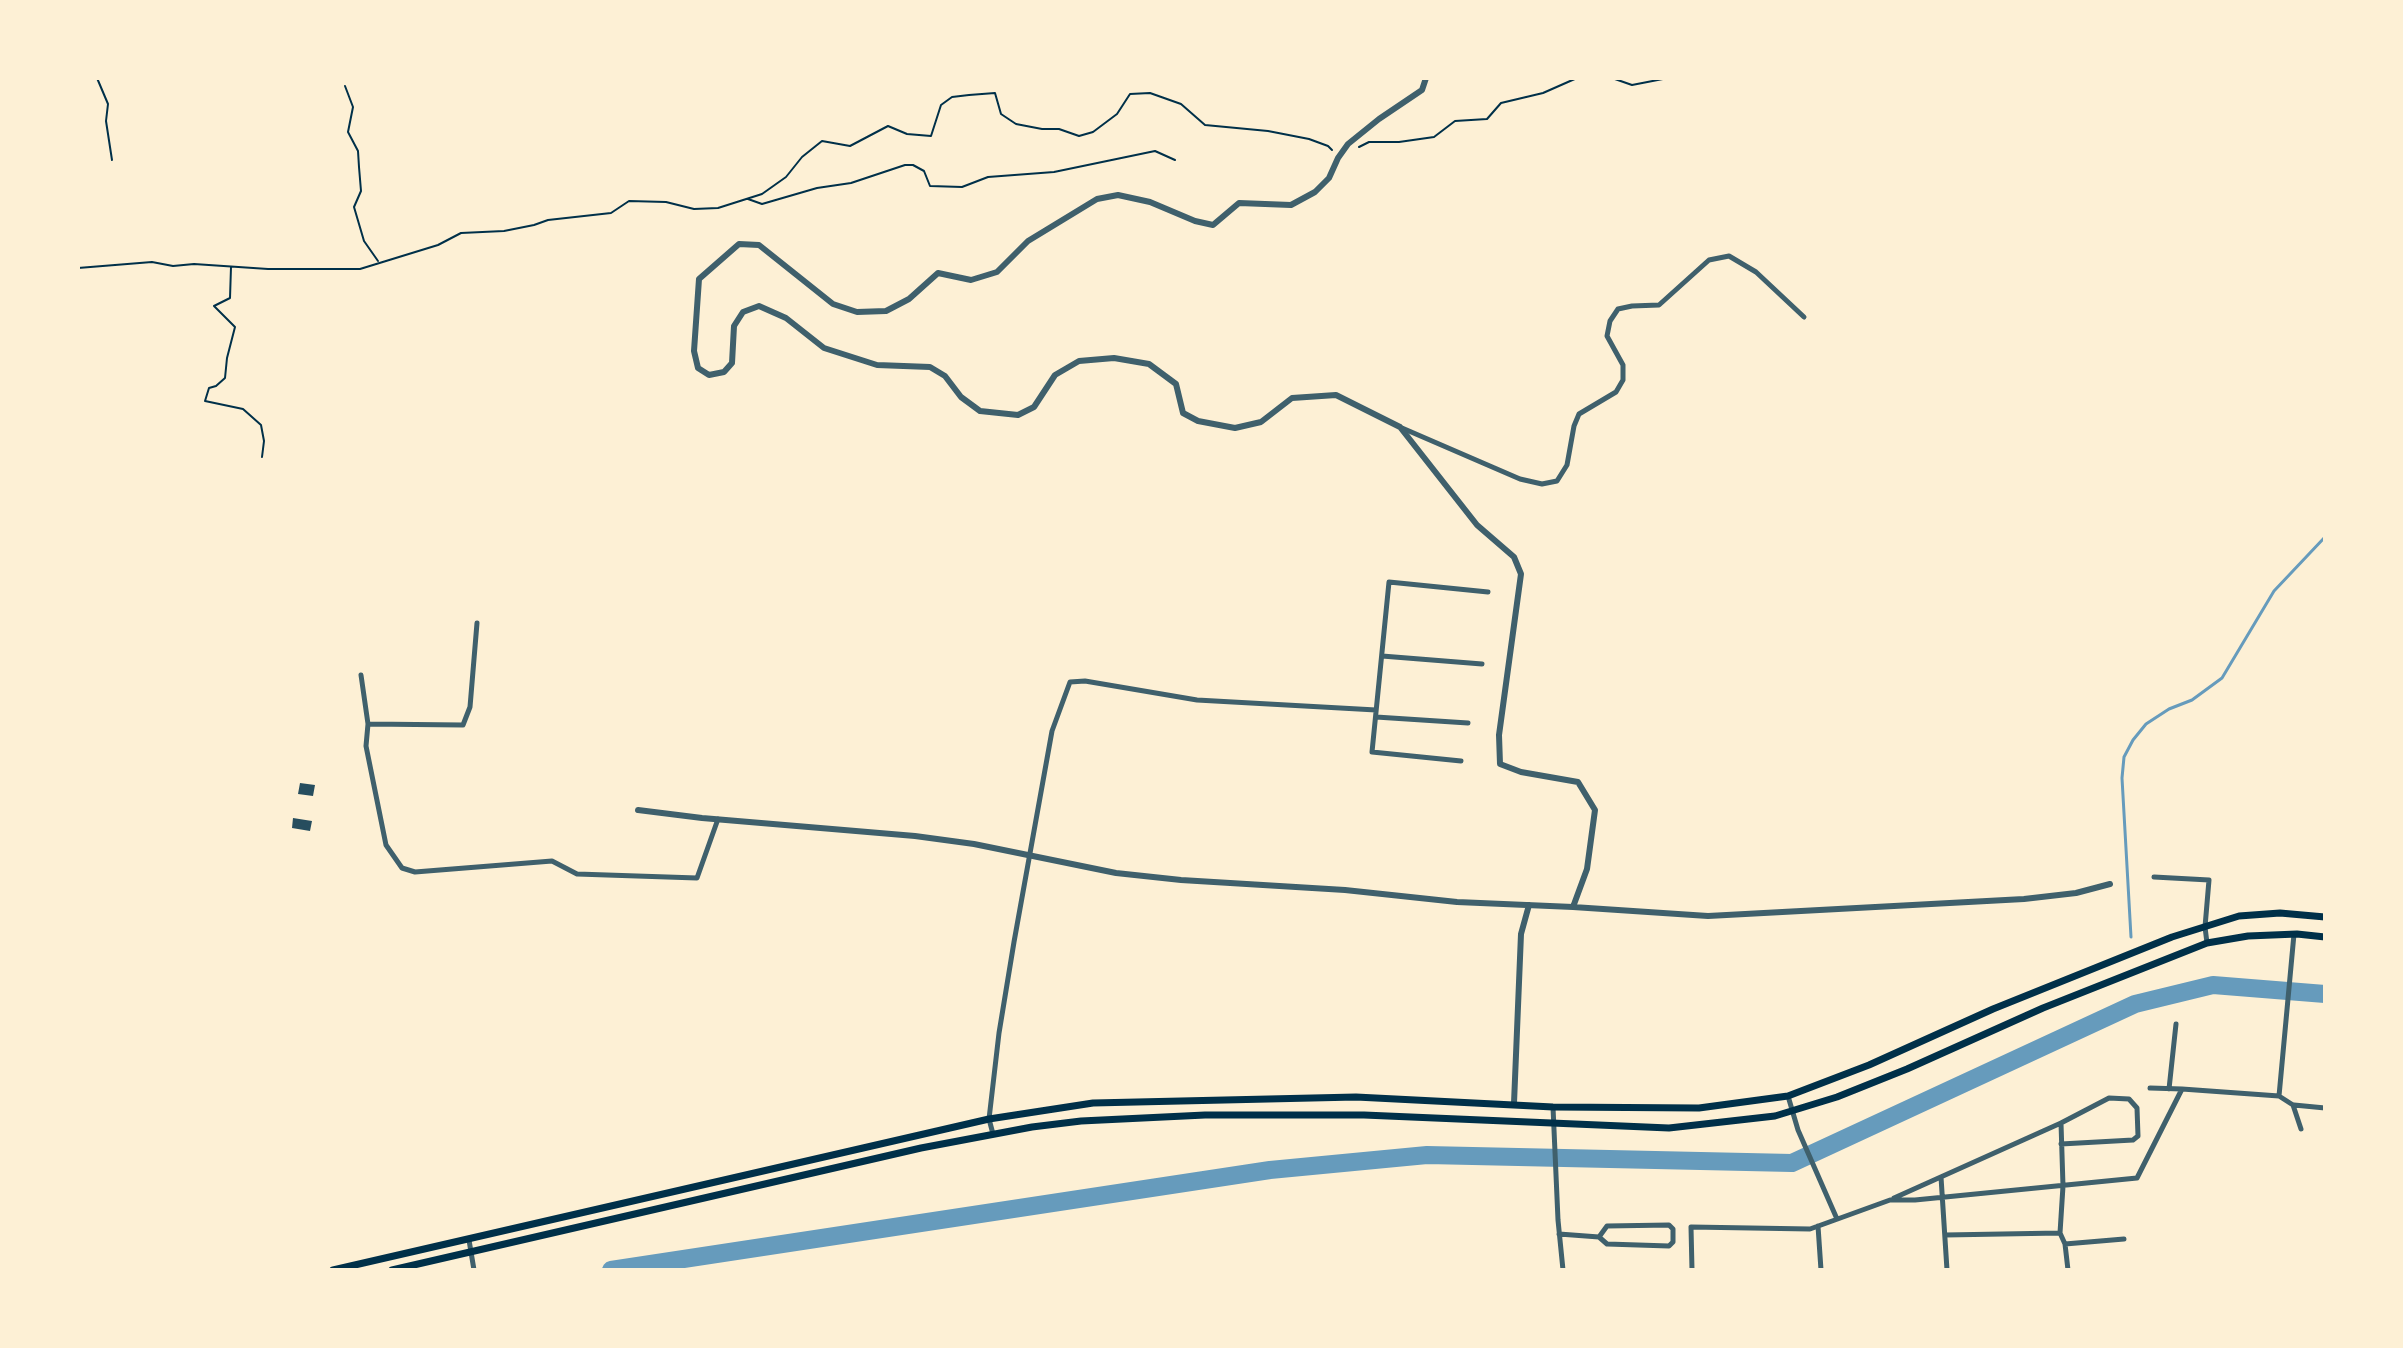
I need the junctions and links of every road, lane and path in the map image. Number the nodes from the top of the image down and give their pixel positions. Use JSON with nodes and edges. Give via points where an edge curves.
{"nodes":[{"id":1,"x":97,"y":78,"type":"edge"},
{"id":2,"x":1426,"y":78,"type":"edge"},
{"id":3,"x":1577,"y":78,"type":"edge"},
{"id":4,"x":1612,"y":78,"type":"edge"},
{"id":5,"x":1668,"y":78,"type":"edge"},
{"id":6,"x":345,"y":86,"type":"dead end"},
{"id":7,"x":1358,"y":147,"type":"dead end"},
{"id":8,"x":1338,"y":158,"type":"junction"},
{"id":9,"x":112,"y":160,"type":"dead end"},
{"id":10,"x":1175,"y":160,"type":"dead end"},
{"id":11,"x":748,"y":198,"type":"junction"},
{"id":12,"x":379,"y":262,"type":"junction"},
{"id":13,"x":231,"y":266,"type":"junction"},
{"id":14,"x":78,"y":268,"type":"edge"},
{"id":15,"x":1804,"y":317,"type":"dead end"},
{"id":16,"x":1400,"y":427,"type":"junction"},
{"id":17,"x":262,"y":457,"type":"dead end"},
{"id":18,"x":1488,"y":592,"type":"dead end"},
{"id":19,"x":477,"y":623,"type":"dead end"},
{"id":20,"x":1382,"y":656,"type":"junction"},
{"id":21,"x":1482,"y":664,"type":"dead end"},
{"id":22,"x":361,"y":675,"type":"dead end"},
{"id":23,"x":1376,"y":713,"type":"junction"},
{"id":24,"x":1468,"y":723,"type":"dead end"},
{"id":25,"x":368,"y":724,"type":"junction"},
{"id":26,"x":1461,"y":761,"type":"dead end"},
{"id":27,"x":638,"y":810,"type":"dead end"},
{"id":28,"x":718,"y":819,"type":"junction"},
{"id":29,"x":1030,"y":856,"type":"junction"},
{"id":30,"x":2154,"y":877,"type":"dead end"},
{"id":31,"x":2110,"y":884,"type":"dead end"},
{"id":32,"x":1529,"y":905,"type":"junction"},
{"id":33,"x":1573,"y":907,"type":"junction"},
{"id":34,"x":2325,"y":917,"type":"edge"},
{"id":35,"x":2205,"y":927,"type":"junction"},
{"id":36,"x":2294,"y":934,"type":"junction"},
{"id":37,"x":2325,"y":937,"type":"edge"},
{"id":38,"x":2207,"y":943,"type":"junction"},
{"id":39,"x":2176,"y":1024,"type":"dead end"},
{"id":40,"x":2150,"y":1088,"type":"dead end"},
{"id":41,"x":2169,"y":1089,"type":"junction"},
{"id":42,"x":2182,"y":1089,"type":"junction"},
{"id":43,"x":1788,"y":1096,"type":"junction"},
{"id":44,"x":2279,"y":1096,"type":"junction"},
{"id":45,"x":1514,"y":1103,"type":"junction"},
{"id":46,"x":2293,"y":1105,"type":"junction"},
{"id":47,"x":1553,"y":1107,"type":"junction"},
{"id":48,"x":2325,"y":1108,"type":"edge"},
{"id":49,"x":1792,"y":1111,"type":"junction"},
{"id":50,"x":989,"y":1119,"type":"junction"},
{"id":51,"x":1553,"y":1123,"type":"junction"},
{"id":52,"x":2061,"y":1123,"type":"junction"},
{"id":53,"x":2301,"y":1129,"type":"dead end"},
{"id":54,"x":993,"y":1134,"type":"junction"},
{"id":55,"x":2061,"y":1144,"type":"junction"},
{"id":56,"x":1941,"y":1177,"type":"junction"},
{"id":57,"x":2063,"y":1186,"type":"junction"},
{"id":58,"x":1942,"y":1197,"type":"junction"},
{"id":59,"x":1890,"y":1200,"type":"junction"},
{"id":60,"x":1837,"y":1219,"type":"junction"},
{"id":61,"x":1818,"y":1226,"type":"junction"},
{"id":62,"x":2060,"y":1233,"type":"junction"},
{"id":63,"x":1559,"y":1234,"type":"junction"},
{"id":64,"x":1945,"y":1235,"type":"junction"},
{"id":65,"x":1599,"y":1237,"type":"junction"},
{"id":66,"x":2124,"y":1239,"type":"dead end"},
{"id":67,"x":469,"y":1240,"type":"junction"},
{"id":68,"x":2065,"y":1244,"type":"junction"},
{"id":69,"x":471,"y":1252,"type":"junction"},
{"id":70,"x":333,"y":1270,"type":"edge"},
{"id":71,"x":392,"y":1270,"type":"edge"},
{"id":72,"x":474,"y":1270,"type":"edge"},
{"id":73,"x":1563,"y":1270,"type":"edge"},
{"id":74,"x":1692,"y":1270,"type":"edge"},
{"id":75,"x":1821,"y":1270,"type":"edge"},
{"id":76,"x":1947,"y":1270,"type":"edge"},
{"id":77,"x":2068,"y":1270,"type":"edge"}],
"edges":[{"from":1,"to":9,"type":"path","via":[[108,104]]},
{"from":2,"to":8,"type":"street","via":[[1422,90],[1358,135]]},
{"from":3,"to":7,"type":"path","via":[[1501,103],[1487,119],[1455,121],[1434,137]]},
{"from":4,"to":5,"type":"path","via":[[1632,85]]},
{"from":6,"to":12,"type":"path","via":[[353,107],[348,132],[358,151],[361,191],[354,207],[364,241]]},
{"from":8,"to":11,"type":"path","via":[[1328,146],[1309,139],[1205,125],[1181,104],[1150,93],[1130,94],[1117,114],[1079,136],[1016,124],[1001,114],[995,93],[952,97],[941,105],[931,136],[888,126],[850,146],[822,141],[786,177]]},
{"from":8,"to":16,"type":"street","via":[[1329,178],[1291,205],[1239,203],[1213,225],[1150,202],[1118,195],[1097,199],[1028,241],[997,272],[971,280],[938,273],[886,311],[857,312],[833,304],[759,245],[739,244],[699,279],[694,351],[698,368],[709,375],[724,372],[732,363],[734,326],[743,312],[759,306],[786,318],[824,348],[877,365],[930,367],[980,411],[1018,415],[1034,407],[1055,375],[1079,361],[1114,358],[1149,364],[1176,384],[1183,413],[1198,421],[1235,428],[1261,422],[1292,398],[1336,395]]},
{"from":10,"to":11,"type":"path","via":[[1155,151],[1054,172],[988,177],[962,187],[930,186],[924,171],[905,165],[762,204]]},
{"from":11,"to":12,"type":"path","via":[[694,209],[629,201],[611,213],[461,233]]},
{"from":12,"to":13,"type":"path","via":[[360,269]]},
{"from":13,"to":14,"type":"path","via":[[152,262]]},
{"from":13,"to":17,"type":"path","via":[[230,298],[214,306],[235,327],[225,378],[209,388],[205,401],[243,409],[261,425]]},
{"from":15,"to":16,"type":"street","via":[[1756,272],[1729,256],[1709,260],[1659,305],[1618,309],[1607,336],[1623,365],[1623,380],[1616,392],[1579,414],[1567,465],[1557,481],[1520,479]]},
{"from":16,"to":33,"type":"street","via":[[1477,525],[1514,557],[1521,574],[1499,735],[1500,764],[1578,782],[1595,810],[1587,869]]},
{"from":18,"to":20,"type":"street","via":[[1389,582]]},
{"from":19,"to":25,"type":"street","via":[[470,707],[463,725]]},
{"from":20,"to":21,"type":"street"},
{"from":20,"to":23,"type":"street"},
{"from":22,"to":25,"type":"street"},
{"from":23,"to":24,"type":"street"},
{"from":23,"to":26,"type":"street","via":[[1372,752]]},
{"from":23,"to":29,"type":"street","via":[[1197,700],[1070,682],[1052,731]]},
{"from":25,"to":28,"type":"street","via":[[366,746],[386,845],[402,868],[415,872],[552,861],[577,874],[697,878]]},
{"from":27,"to":28,"type":"street"},
{"from":28,"to":29,"type":"street","via":[[915,836]]},
{"from":29,"to":32,"type":"street","via":[[1181,880]]},
{"from":29,"to":50,"type":"street"},
{"from":30,"to":35,"type":"street","via":[[2209,880]]},
{"from":31,"to":33,"type":"street","via":[[2024,899],[1755,915]]},
{"from":32,"to":33,"type":"street"},
{"from":32,"to":45,"type":"street","via":[[1521,934]]},
{"from":34,"to":35,"type":"main road","via":[[2239,916]]},
{"from":35,"to":38,"type":"street"},
{"from":35,"to":43,"type":"main road"},
{"from":36,"to":37,"type":"main road"},
{"from":36,"to":38,"type":"main road"},
{"from":36,"to":44,"type":"street"},
{"from":38,"to":49,"type":"main road","via":[[1907,1069]]},
{"from":39,"to":41,"type":"street"},
{"from":40,"to":41,"type":"street"},
{"from":41,"to":42,"type":"street"},
{"from":42,"to":44,"type":"street"},
{"from":42,"to":57,"type":"street","via":[[2137,1178]]},
{"from":43,"to":47,"type":"main road","via":[[1699,1108]]},
{"from":43,"to":49,"type":"street"},
{"from":44,"to":46,"type":"street"},
{"from":45,"to":47,"type":"main road"},
{"from":45,"to":50,"type":"main road","via":[[1356,1097],[1093,1103]]},
{"from":46,"to":48,"type":"street"},
{"from":46,"to":53,"type":"street"},
{"from":47,"to":51,"type":"street"},
{"from":49,"to":51,"type":"main road","via":[[1669,1128]]},
{"from":49,"to":60,"type":"street"},
{"from":50,"to":54,"type":"street"},
{"from":50,"to":67,"type":"main road"},
{"from":51,"to":54,"type":"main road","via":[[1212,1114],[1081,1121]]},
{"from":51,"to":63,"type":"street"},
{"from":52,"to":55,"type":"street"},
{"from":52,"to":55,"type":"street","via":[[2109,1098],[2129,1099],[2137,1108],[2138,1136],[2133,1140]]},
{"from":52,"to":56,"type":"street"},
{"from":54,"to":69,"type":"main road"},
{"from":55,"to":57,"type":"street"},
{"from":56,"to":58,"type":"street"},
{"from":56,"to":59,"type":"street"},
{"from":57,"to":58,"type":"street"},
{"from":57,"to":62,"type":"street"},
{"from":58,"to":59,"type":"street"},
{"from":58,"to":64,"type":"street"},
{"from":59,"to":60,"type":"street"},
{"from":60,"to":61,"type":"street"},
{"from":61,"to":74,"type":"street","via":[[1691,1227]]},
{"from":61,"to":75,"type":"street"},
{"from":62,"to":64,"type":"street"},
{"from":62,"to":68,"type":"street"},
{"from":63,"to":65,"type":"street"},
{"from":63,"to":73,"type":"street"},
{"from":64,"to":76,"type":"street"},
{"from":65,"to":65,"type":"street","via":[[1607,1244],[1669,1246],[1673,1229],[1607,1226]]},
{"from":66,"to":68,"type":"street"},
{"from":67,"to":69,"type":"street"},
{"from":67,"to":70,"type":"main road"},
{"from":68,"to":77,"type":"street"},
{"from":69,"to":71,"type":"main road"},
{"from":69,"to":72,"type":"street"}]}
